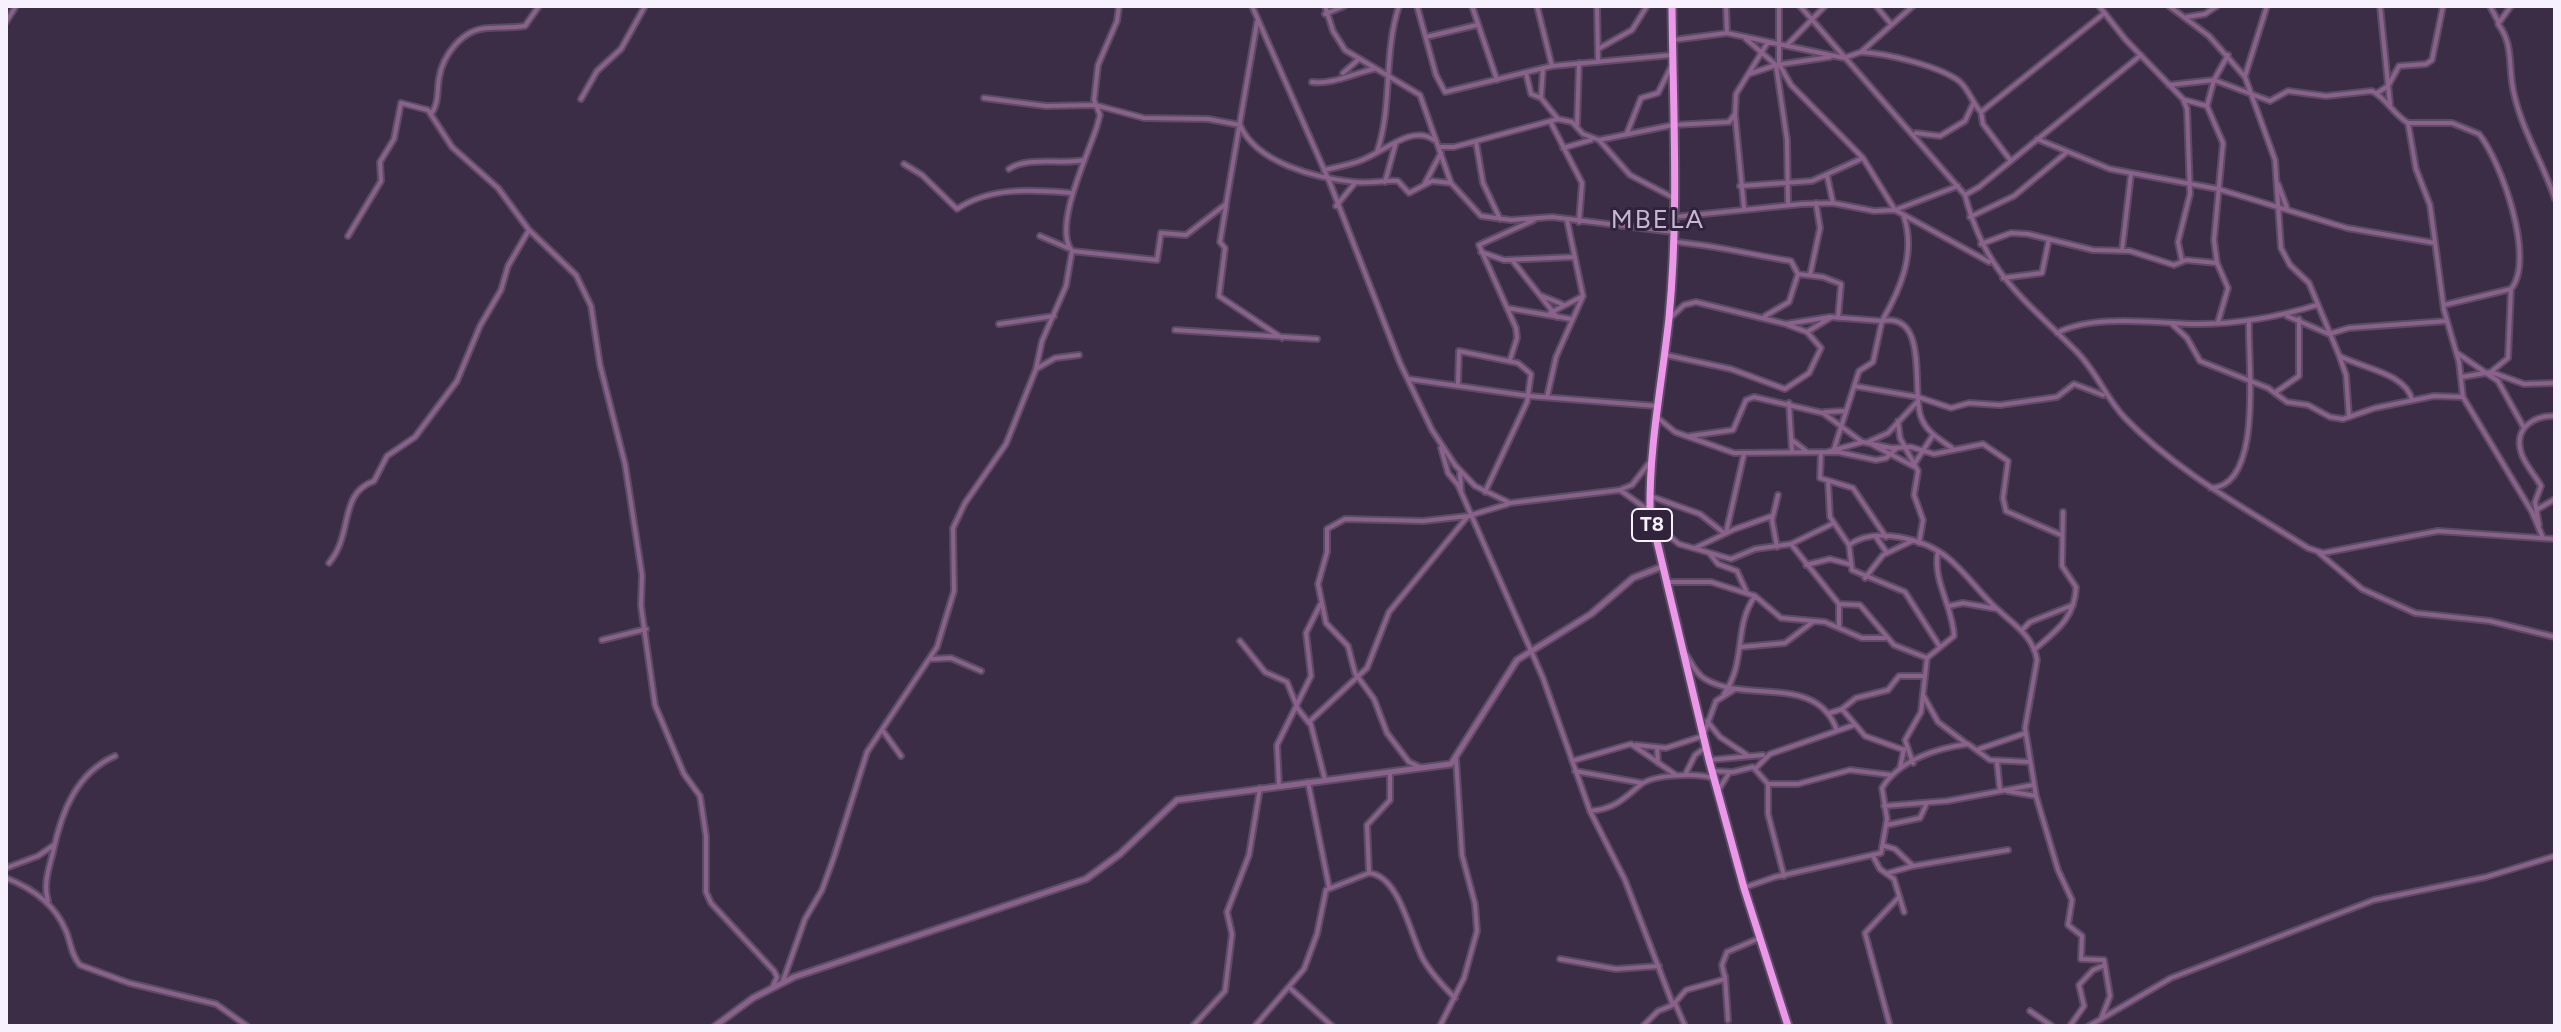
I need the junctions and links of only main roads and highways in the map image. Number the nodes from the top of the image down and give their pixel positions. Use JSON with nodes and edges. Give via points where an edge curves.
{"nodes":[{"id":1,"x":1672,"y":6,"type":"edge"},
{"id":2,"x":1788,"y":1026,"type":"edge"}],
"edges":[{"from":1,"to":2,"type":"highway","number":"T8","via":[[1674,242],[1650,512],[1717,791]]}]}
